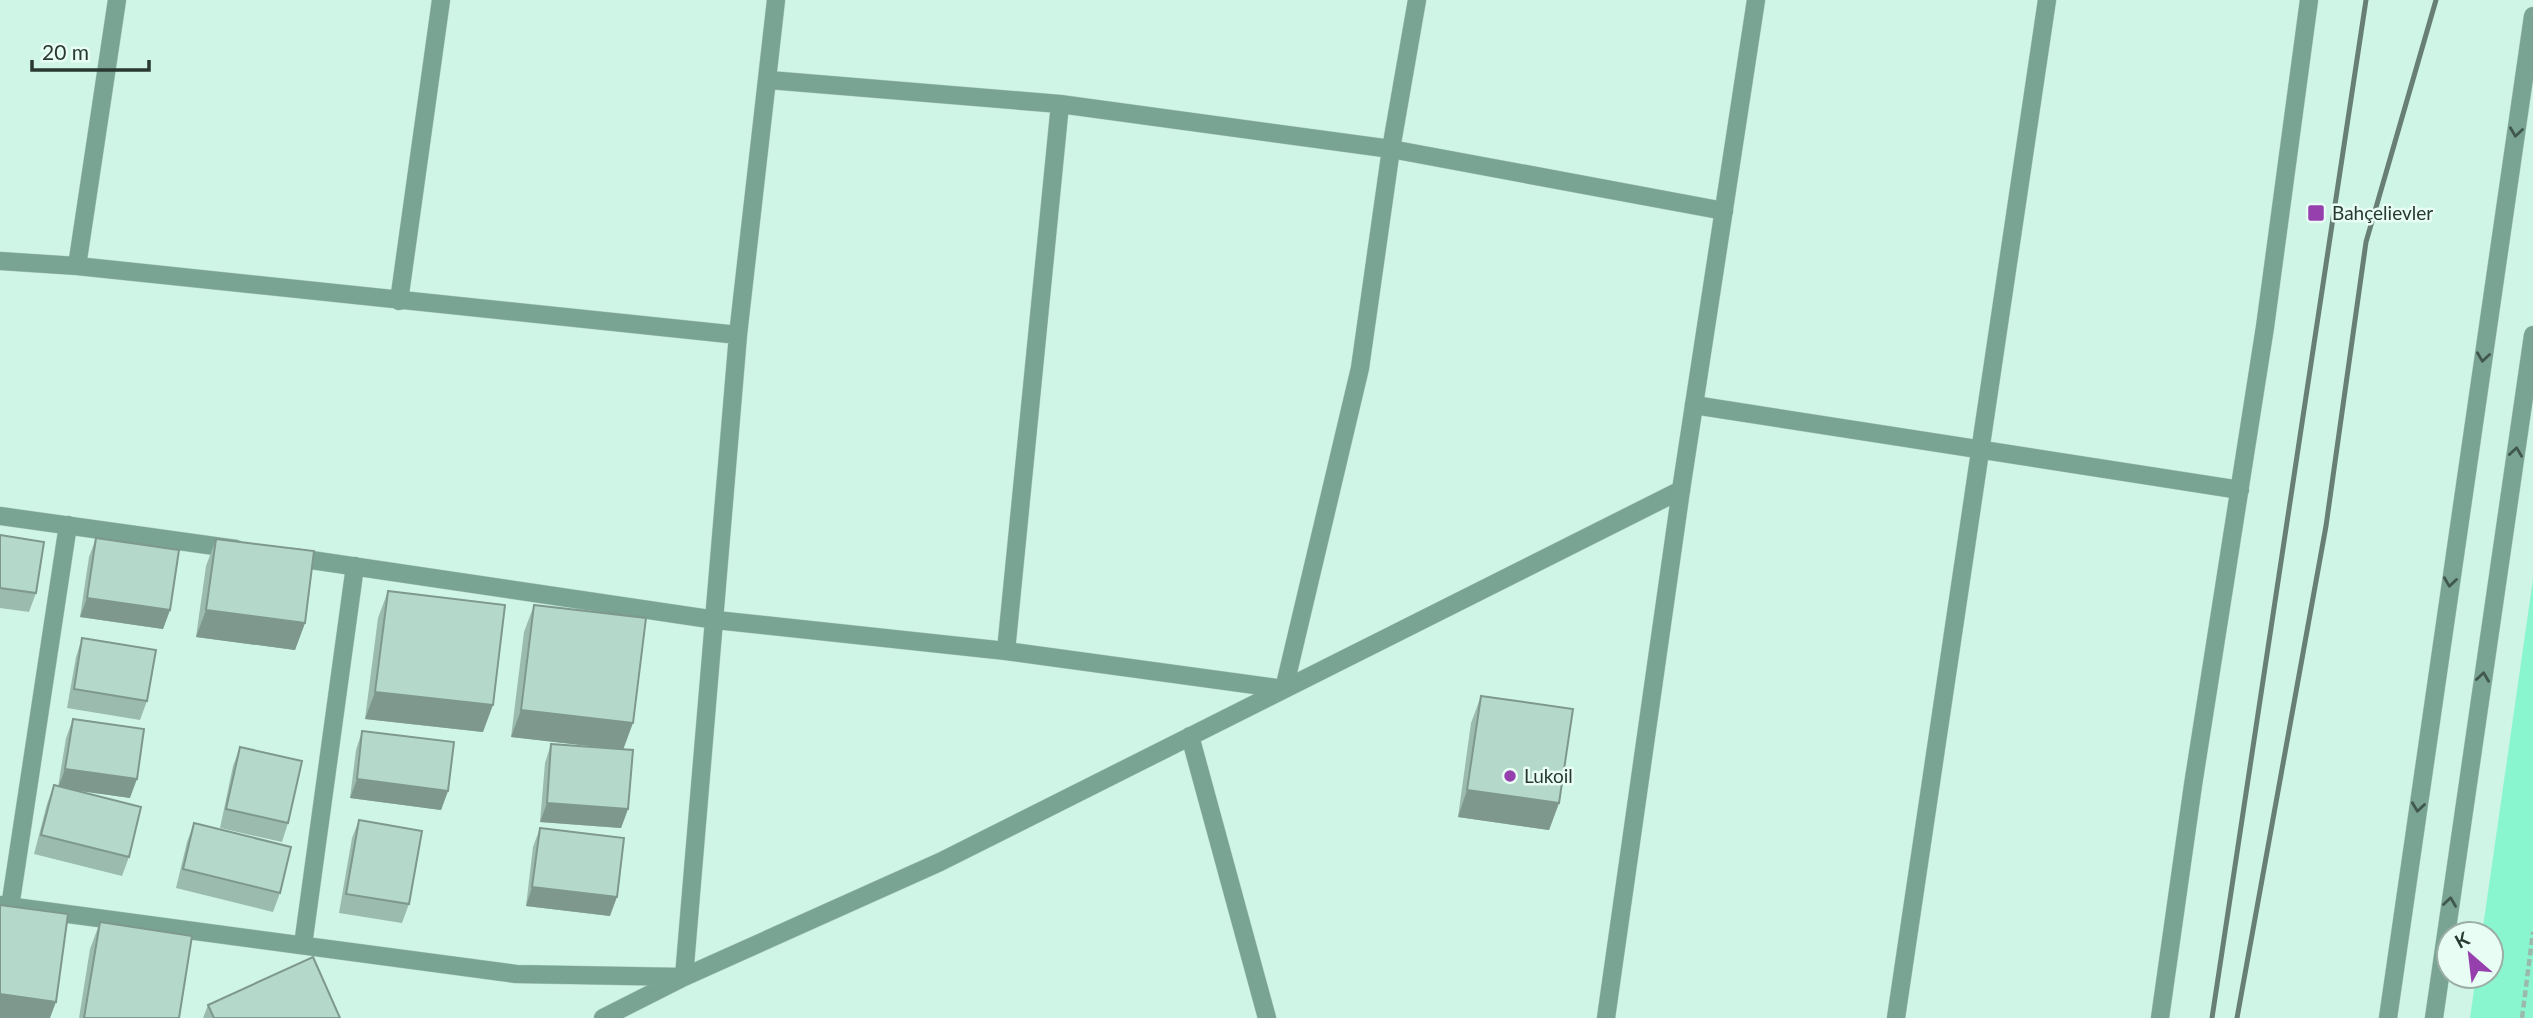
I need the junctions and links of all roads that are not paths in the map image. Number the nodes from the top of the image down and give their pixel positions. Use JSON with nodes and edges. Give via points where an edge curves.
{"nodes":[{"id":1,"x":117,"y":0,"type":"edge"},
{"id":2,"x":440,"y":0,"type":"edge"},
{"id":3,"x":776,"y":0,"type":"edge"},
{"id":4,"x":1417,"y":0,"type":"edge"},
{"id":5,"x":1756,"y":0,"type":"edge"},
{"id":6,"x":2047,"y":0,"type":"edge"},
{"id":7,"x":2309,"y":0,"type":"edge"},
{"id":8,"x":2533,"y":16,"type":"edge"},
{"id":9,"x":769,"y":80,"type":"junction"},
{"id":10,"x":1060,"y":104,"type":"junction"},
{"id":11,"x":1391,"y":149,"type":"junction"},
{"id":12,"x":1724,"y":211,"type":"junction"},
{"id":13,"x":0,"y":261,"type":"edge"},
{"id":14,"x":77,"y":266,"type":"junction"},
{"id":15,"x":399,"y":301,"type":"junction"},
{"id":16,"x":738,"y":335,"type":"junction"},
{"id":17,"x":2533,"y":335,"type":"edge"},
{"id":18,"x":1694,"y":405,"type":"junction"},
{"id":19,"x":1980,"y":449,"type":"junction"},
{"id":20,"x":1681,"y":490,"type":"junction"},
{"id":21,"x":2240,"y":490,"type":"junction"},
{"id":22,"x":0,"y":516,"type":"edge"},
{"id":23,"x":68,"y":525,"type":"junction"},
{"id":24,"x":355,"y":566,"type":"junction"},
{"id":25,"x":716,"y":620,"type":"junction"},
{"id":26,"x":1006,"y":651,"type":"junction"},
{"id":27,"x":1284,"y":690,"type":"junction"},
{"id":28,"x":1190,"y":737,"type":"junction"},
{"id":29,"x":5,"y":906,"type":"edge"},
{"id":30,"x":303,"y":945,"type":"junction"},
{"id":31,"x":684,"y":977,"type":"junction"},
{"id":32,"x":603,"y":1018,"type":"edge"},
{"id":33,"x":1268,"y":1018,"type":"edge"},
{"id":34,"x":1606,"y":1018,"type":"edge"},
{"id":35,"x":1896,"y":1018,"type":"edge"},
{"id":36,"x":2160,"y":1018,"type":"edge"},
{"id":37,"x":2388,"y":1018,"type":"edge"},
{"id":38,"x":2434,"y":1018,"type":"edge"}],
"edges":[{"from":1,"to":14,"type":"street"},
{"from":2,"to":15,"type":"street"},
{"from":3,"to":9,"type":"street"},
{"from":4,"to":11,"type":"street"},
{"from":5,"to":12,"type":"street"},
{"from":6,"to":19,"type":"street"},
{"from":7,"to":21,"type":"street"},
{"from":8,"to":37,"type":"street","one_way":true},
{"from":9,"to":10,"type":"street"},
{"from":9,"to":16,"type":"street"},
{"from":10,"to":11,"type":"street"},
{"from":10,"to":26,"type":"street"},
{"from":11,"to":12,"type":"street"},
{"from":11,"to":27,"type":"street","via":[[1360,368]]},
{"from":12,"to":18,"type":"street"},
{"from":13,"to":14,"type":"street"},
{"from":14,"to":15,"type":"street"},
{"from":15,"to":16,"type":"street"},
{"from":16,"to":25,"type":"street"},
{"from":38,"to":17,"type":"street","one_way":true},
{"from":18,"to":19,"type":"street"},
{"from":18,"to":20,"type":"street"},
{"from":19,"to":21,"type":"street"},
{"from":19,"to":35,"type":"street"},
{"from":20,"to":27,"type":"street"},
{"from":20,"to":34,"type":"street"},
{"from":21,"to":36,"type":"street"},
{"from":22,"to":23,"type":"street"},
{"from":23,"to":24,"type":"street"},
{"from":23,"to":29,"type":"street"},
{"from":24,"to":25,"type":"street"},
{"from":24,"to":30,"type":"street"},
{"from":25,"to":26,"type":"street"},
{"from":25,"to":31,"type":"street"},
{"from":26,"to":27,"type":"street"},
{"from":27,"to":28,"type":"street"},
{"from":28,"to":31,"type":"street","via":[[940,862]]},
{"from":28,"to":33,"type":"street"},
{"from":29,"to":30,"type":"street"},
{"from":30,"to":31,"type":"street","via":[[516,974]]},
{"from":31,"to":32,"type":"street"}]}
